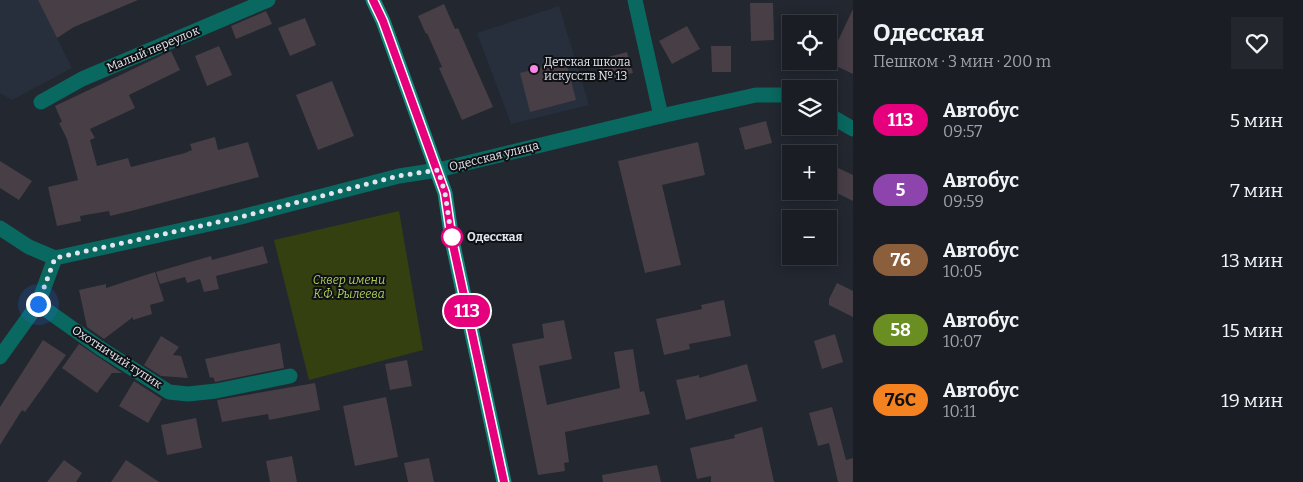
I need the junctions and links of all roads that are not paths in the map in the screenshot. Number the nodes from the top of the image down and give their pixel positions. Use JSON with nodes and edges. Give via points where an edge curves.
{"nodes":[{"id":1,"x":268,"y":0,"type":"edge"},
{"id":2,"x":373,"y":0,"type":"edge"},
{"id":3,"x":635,"y":0,"type":"edge"},
{"id":4,"x":782,"y":95,"type":"edge"},
{"id":5,"x":41,"y":102,"type":"dead end"},
{"id":6,"x":661,"y":116,"type":"junction"},
{"id":7,"x":837,"y":120,"type":"edge"},
{"id":8,"x":853,"y":129,"type":"edge"},
{"id":9,"x":438,"y":170,"type":"junction"},
{"id":10,"x":0,"y":228,"type":"edge"},
{"id":11,"x":55,"y":258,"type":"junction"},
{"id":12,"x":38,"y":304,"type":"junction"},
{"id":13,"x":0,"y":357,"type":"edge"},
{"id":14,"x":290,"y":376,"type":"dead end"},
{"id":15,"x":504,"y":482,"type":"edge"}],
"edges":[{"from":1,"to":5,"type":"street","name":"Малый переулок","via":[[82,80]]},
{"from":2,"to":9,"type":"street"},
{"from":3,"to":6,"type":"street"},
{"from":4,"to":6,"type":"street","name":"Одесская улица","via":[[756,95]]},
{"from":6,"to":9,"type":"street","name":"Одесская улица"},
{"from":7,"to":8,"type":"street"},
{"from":9,"to":11,"type":"street","name":"Одесская улица","via":[[398,176],[241,217]]},
{"from":9,"to":15,"type":"street"},
{"from":10,"to":11,"type":"street"},
{"from":11,"to":12,"type":"street"},
{"from":12,"to":13,"type":"street"},
{"from":12,"to":14,"type":"street","name":"Охотничий тупик","via":[[169,392],[216,391]]}]}
